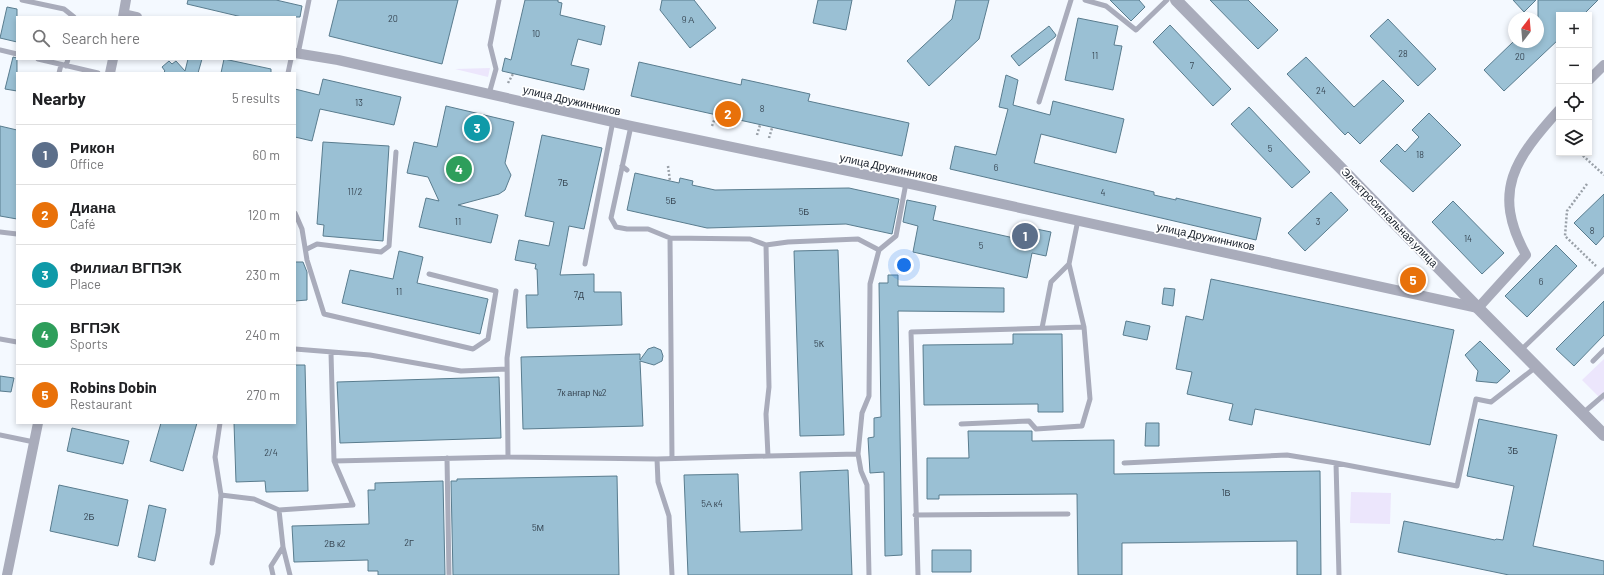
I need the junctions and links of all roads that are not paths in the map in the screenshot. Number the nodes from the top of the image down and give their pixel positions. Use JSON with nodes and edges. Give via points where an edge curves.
{"nodes":[{"id":1,"x":22,"y":0,"type":"edge"},
{"id":2,"x":126,"y":0,"type":"edge"},
{"id":3,"x":308,"y":0,"type":"edge"},
{"id":4,"x":499,"y":0,"type":"edge"},
{"id":5,"x":1071,"y":0,"type":"edge"},
{"id":6,"x":1085,"y":0,"type":"edge"},
{"id":7,"x":1167,"y":0,"type":"edge"},
{"id":8,"x":1176,"y":0,"type":"edge"},
{"id":9,"x":123,"y":15,"type":"edge"},
{"id":10,"x":73,"y":16,"type":"edge"},
{"id":11,"x":296,"y":47,"type":"edge"},
{"id":12,"x":0,"y":50,"type":"edge"},
{"id":13,"x":16,"y":54,"type":"edge"},
{"id":14,"x":296,"y":55,"type":"edge"},
{"id":15,"x":42,"y":60,"type":"edge"},
{"id":16,"x":67,"y":60,"type":"edge"},
{"id":17,"x":113,"y":60,"type":"edge"},
{"id":18,"x":292,"y":60,"type":"edge"},
{"id":19,"x":64,"y":65,"type":"junction"},
{"id":20,"x":1604,"y":65,"type":"edge"},
{"id":21,"x":60,"y":72,"type":"edge"},
{"id":22,"x":94,"y":72,"type":"edge"},
{"id":23,"x":110,"y":72,"type":"edge"},
{"id":24,"x":288,"y":72,"type":"edge"},
{"id":25,"x":1592,"y":77,"type":"edge"},
{"id":26,"x":488,"y":94,"type":"junction"},
{"id":27,"x":1039,"y":102,"type":"dead end"},
{"id":28,"x":1556,"y":113,"type":"edge"},
{"id":29,"x":613,"y":122,"type":"junction"},
{"id":30,"x":631,"y":126,"type":"junction"},
{"id":31,"x":396,"y":152,"type":"dead end"},
{"id":32,"x":622,"y":166,"type":"junction"},
{"id":33,"x":627,"y":170,"type":"dead end"},
{"id":34,"x":906,"y":183,"type":"junction"},
{"id":35,"x":296,"y":215,"type":"edge"},
{"id":36,"x":1078,"y":220,"type":"junction"},
{"id":37,"x":0,"y":232,"type":"edge"},
{"id":38,"x":16,"y":234,"type":"edge"},
{"id":39,"x":670,"y":238,"type":"junction"},
{"id":40,"x":766,"y":245,"type":"junction"},
{"id":41,"x":307,"y":249,"type":"junction"},
{"id":42,"x":879,"y":250,"type":"junction"},
{"id":43,"x":585,"y":264,"type":"dead end"},
{"id":44,"x":1069,"y":264,"type":"junction"},
{"id":45,"x":1603,"y":271,"type":"edge"},
{"id":46,"x":429,"y":274,"type":"dead end"},
{"id":47,"x":516,"y":291,"type":"dead end"},
{"id":48,"x":1478,"y":308,"type":"junction"},
{"id":49,"x":1084,"y":327,"type":"junction"},
{"id":50,"x":1042,"y":328,"type":"junction"},
{"id":51,"x":0,"y":339,"type":"edge"},
{"id":52,"x":16,"y":342,"type":"edge"},
{"id":53,"x":296,"y":349,"type":"edge"},
{"id":54,"x":1521,"y":350,"type":"junction"},
{"id":55,"x":1604,"y":350,"type":"edge"},
{"id":56,"x":331,"y":353,"type":"junction"},
{"id":57,"x":1592,"y":361,"type":"dead end"},
{"id":58,"x":1537,"y":366,"type":"junction"},
{"id":59,"x":508,"y":369,"type":"junction"},
{"id":60,"x":1604,"y":395,"type":"edge"},
{"id":61,"x":1584,"y":413,"type":"junction"},
{"id":62,"x":38,"y":424,"type":"edge"},
{"id":63,"x":220,"y":424,"type":"edge"},
{"id":64,"x":961,"y":424,"type":"dead end"},
{"id":65,"x":0,"y":435,"type":"edge"},
{"id":66,"x":1604,"y":435,"type":"edge"},
{"id":67,"x":34,"y":442,"type":"junction"},
{"id":68,"x":858,"y":454,"type":"junction"},
{"id":69,"x":768,"y":456,"type":"junction"},
{"id":70,"x":508,"y":457,"type":"junction"},
{"id":71,"x":446,"y":458,"type":"junction"},
{"id":72,"x":672,"y":458,"type":"junction"},
{"id":73,"x":657,"y":459,"type":"junction"},
{"id":74,"x":334,"y":461,"type":"junction"},
{"id":75,"x":1124,"y":463,"type":"dead end"},
{"id":76,"x":1336,"y":463,"type":"junction"},
{"id":77,"x":221,"y":495,"type":"junction"},
{"id":78,"x":279,"y":510,"type":"junction"},
{"id":79,"x":1068,"y":514,"type":"dead end"},
{"id":80,"x":915,"y":515,"type":"junction"},
{"id":81,"x":283,"y":547,"type":"junction"},
{"id":82,"x":212,"y":563,"type":"dead end"},
{"id":83,"x":7,"y":575,"type":"edge"},
{"id":84,"x":273,"y":575,"type":"edge"},
{"id":85,"x":290,"y":575,"type":"edge"},
{"id":86,"x":449,"y":575,"type":"edge"},
{"id":87,"x":672,"y":575,"type":"edge"},
{"id":88,"x":869,"y":575,"type":"edge"},
{"id":89,"x":918,"y":575,"type":"edge"},
{"id":90,"x":1339,"y":575,"type":"edge"}],
"edges":[{"from":1,"to":10,"type":"lane","via":[[64,9]]},
{"from":2,"to":9,"type":"street"},
{"from":3,"to":11,"type":"lane"},
{"from":4,"to":26,"type":"lane","via":[[490,45],[496,69]]},
{"from":5,"to":27,"type":"lane"},
{"from":6,"to":7,"type":"lane","via":[[1106,6],[1136,30]]},
{"from":8,"to":48,"type":"street","name":"Электросигнальная улица"},
{"from":12,"to":13,"type":"lane"},
{"from":14,"to":26,"type":"street","name":"улица Дружинников","via":[[338,60]]},
{"from":15,"to":19,"type":"lane"},
{"from":16,"to":19,"type":"lane"},
{"from":17,"to":23,"type":"street"},
{"from":18,"to":24,"type":"lane"},
{"from":19,"to":21,"type":"lane"},
{"from":19,"to":22,"type":"lane"},
{"from":20,"to":25,"type":"street"},
{"from":26,"to":29,"type":"street","name":"улица Дружинников"},
{"from":28,"to":48,"type":"street","via":[[1533,138],[1513,172],[1508,205],[1514,234],[1526,255]]},
{"from":29,"to":30,"type":"street","name":"улица Дружинников"},
{"from":29,"to":43,"type":"lane"},
{"from":30,"to":32,"type":"lane"},
{"from":30,"to":34,"type":"street","name":"улица Дружинников"},
{"from":31,"to":41,"type":"lane","via":[[389,246],[380,252],[317,244]]},
{"from":32,"to":33,"type":"lane"},
{"from":32,"to":39,"type":"lane","via":[[611,218],[616,227],[648,229]]},
{"from":34,"to":36,"type":"street","name":"улица Дружинников"},
{"from":34,"to":42,"type":"lane","via":[[896,236]]},
{"from":35,"to":41,"type":"lane"},
{"from":36,"to":44,"type":"lane"},
{"from":36,"to":48,"type":"street","name":"улица Дружинников"},
{"from":37,"to":38,"type":"lane"},
{"from":39,"to":40,"type":"lane","via":[[750,239]]},
{"from":39,"to":72,"type":"lane"},
{"from":40,"to":42,"type":"lane","via":[[858,239]]},
{"from":40,"to":69,"type":"lane"},
{"from":41,"to":46,"type":"lane","via":[[307,260],[324,314],[473,349],[488,339],[496,291]]},
{"from":42,"to":68,"type":"lane","via":[[870,284],[869,396],[862,413]]},
{"from":44,"to":49,"type":"lane"},
{"from":44,"to":50,"type":"lane","via":[[1051,282]]},
{"from":45,"to":54,"type":"lane"},
{"from":47,"to":59,"type":"lane","via":[[507,358]]},
{"from":48,"to":54,"type":"street","name":"Электросигнальная улица"},
{"from":49,"to":50,"type":"lane"},
{"from":49,"to":64,"type":"lane","via":[[1090,398],[1082,426],[1036,429],[1029,422]]},
{"from":50,"to":80,"type":"lane","via":[[911,332]]},
{"from":51,"to":52,"type":"lane"},
{"from":53,"to":56,"type":"lane","via":[[327,350]]},
{"from":54,"to":58,"type":"street","name":"Электросигнальная улица"},
{"from":55,"to":57,"type":"lane"},
{"from":56,"to":59,"type":"lane","via":[[370,355],[461,371]]},
{"from":56,"to":74,"type":"lane"},
{"from":58,"to":61,"type":"street","name":"Электросигнальная улица"},
{"from":58,"to":76,"type":"lane","via":[[1491,402],[1476,399],[1457,486]]},
{"from":59,"to":70,"type":"lane"},
{"from":60,"to":61,"type":"lane"},
{"from":61,"to":66,"type":"street","name":"Электросигнальная улица"},
{"from":62,"to":67,"type":"street"},
{"from":63,"to":77,"type":"lane","via":[[215,457]]},
{"from":65,"to":67,"type":"lane"},
{"from":67,"to":83,"type":"street"},
{"from":68,"to":69,"type":"lane"},
{"from":68,"to":88,"type":"lane","via":[[867,485]]},
{"from":69,"to":72,"type":"lane"},
{"from":70,"to":71,"type":"lane"},
{"from":70,"to":73,"type":"lane"},
{"from":71,"to":74,"type":"lane"},
{"from":71,"to":86,"type":"lane"},
{"from":72,"to":73,"type":"lane"},
{"from":73,"to":87,"type":"lane","via":[[658,482],[668,516]]},
{"from":74,"to":78,"type":"lane","via":[[353,505]]},
{"from":75,"to":76,"type":"lane","via":[[1287,455]]},
{"from":76,"to":90,"type":"lane"},
{"from":77,"to":78,"type":"lane","via":[[254,499]]},
{"from":77,"to":82,"type":"lane","via":[[218,533]]},
{"from":78,"to":81,"type":"lane"},
{"from":79,"to":80,"type":"lane"},
{"from":80,"to":89,"type":"lane"},
{"from":81,"to":84,"type":"lane","via":[[271,566]]},
{"from":81,"to":85,"type":"lane"}]}
